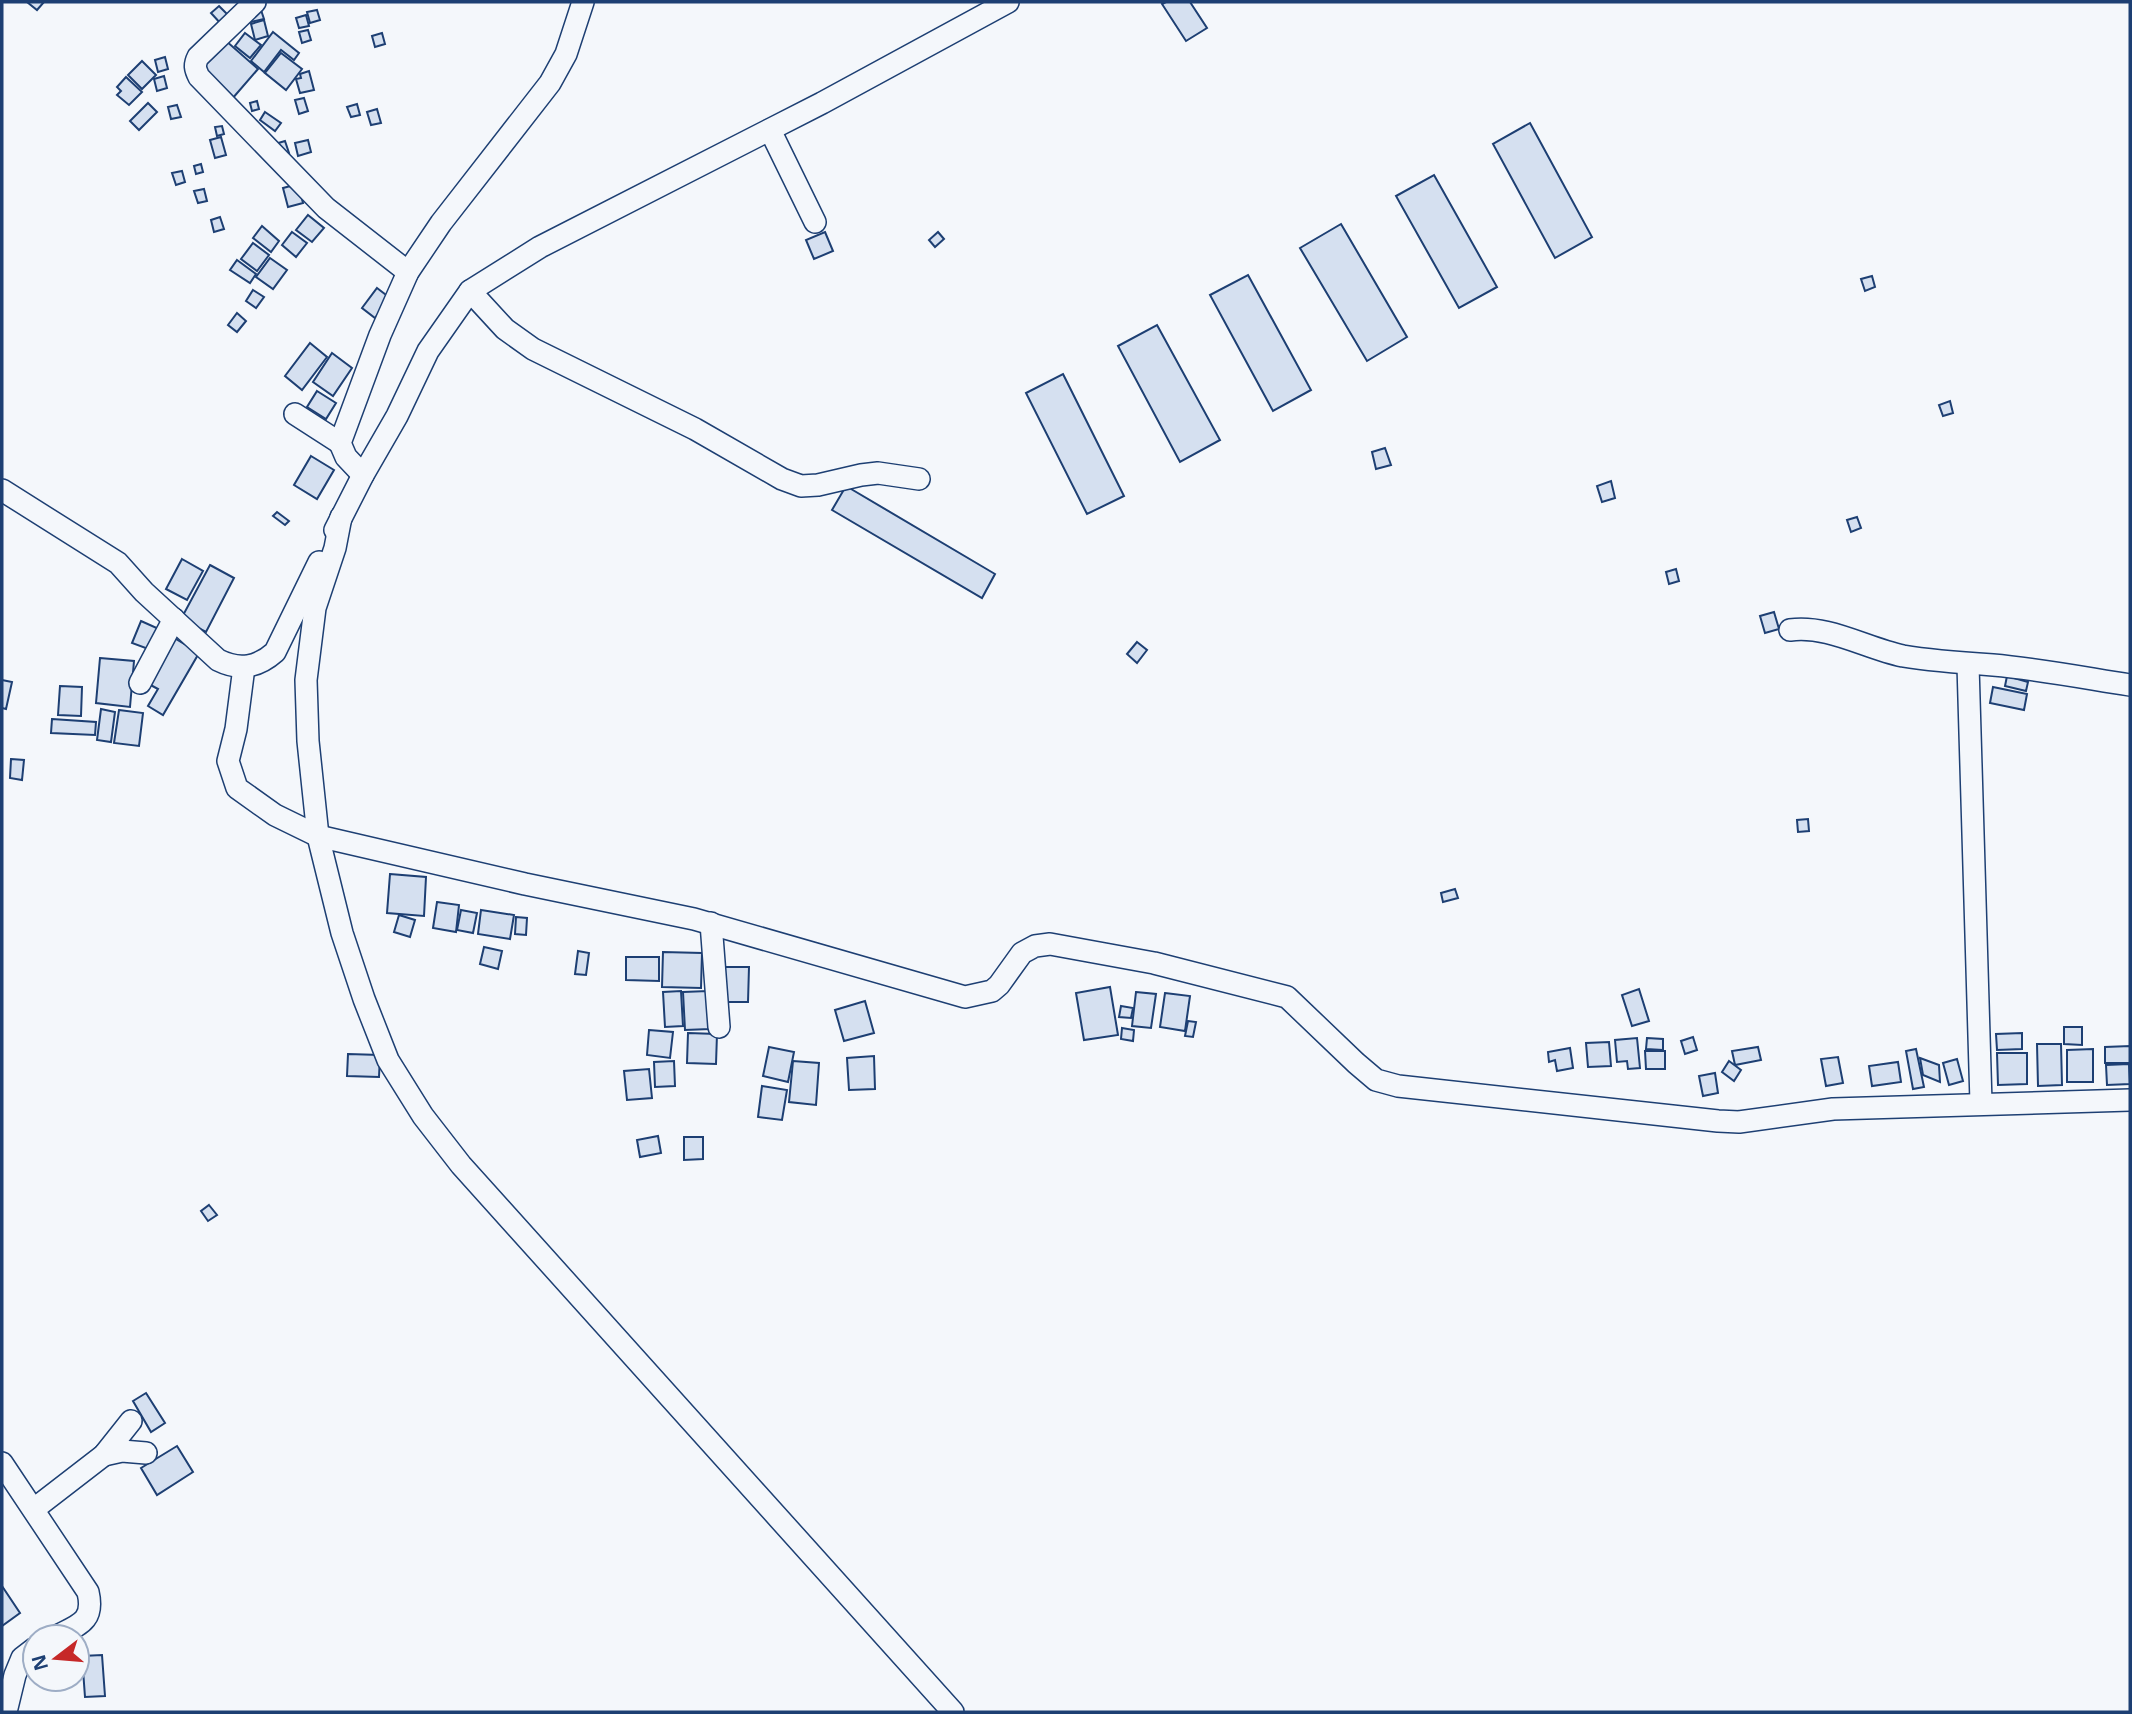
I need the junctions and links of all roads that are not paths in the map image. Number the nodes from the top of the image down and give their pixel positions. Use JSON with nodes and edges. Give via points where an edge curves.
{"nodes":[{"id":1,"x":254,"y":2,"type":"edge"},
{"id":2,"x":583,"y":2,"type":"edge"},
{"id":3,"x":1008,"y":2,"type":"edge"},
{"id":4,"x":770,"y":130,"type":"junction"},
{"id":5,"x":815,"y":222,"type":"dead end"},
{"id":6,"x":408,"y":272,"type":"junction"},
{"id":7,"x":470,"y":291,"type":"junction"},
{"id":8,"x":295,"y":414,"type":"dead end"},
{"id":9,"x":340,"y":443,"type":"junction"},
{"id":10,"x":363,"y":475,"type":"junction"},
{"id":11,"x":919,"y":479,"type":"dead end"},
{"id":12,"x":2,"y":490,"type":"edge"},
{"id":13,"x":341,"y":517,"type":"junction"},
{"id":14,"x":174,"y":619,"type":"junction"},
{"id":15,"x":1790,"y":630,"type":"dead end"},
{"id":16,"x":1968,"y":664,"type":"junction"},
{"id":17,"x":244,"y":667,"type":"junction"},
{"id":18,"x":140,"y":683,"type":"dead end"},
{"id":19,"x":2130,"y":685,"type":"edge"},
{"id":20,"x":318,"y":836,"type":"junction"},
{"id":21,"x":711,"y":923,"type":"junction"},
{"id":22,"x":719,"y":1027,"type":"dead end"},
{"id":23,"x":2130,"y":1100,"type":"edge"},
{"id":24,"x":1981,"y":1103,"type":"junction"},
{"id":25,"x":131,"y":1421,"type":"dead end"},
{"id":26,"x":146,"y":1453,"type":"dead end"},
{"id":27,"x":104,"y":1455,"type":"junction"},
{"id":28,"x":2,"y":1463,"type":"edge"},
{"id":29,"x":34,"y":1509,"type":"junction"},
{"id":30,"x":82,"y":1623,"type":"edge"},
{"id":31,"x":21,"y":1660,"type":"edge"},
{"id":32,"x":6,"y":1712,"type":"edge"},
{"id":33,"x":953,"y":1712,"type":"edge"}],
"edges":[{"from":1,"to":6,"type":"street","via":[[198,57],[196,72],[326,208]]},
{"from":2,"to":6,"type":"street","via":[[566,54],[550,83]]},
{"from":3,"to":4,"type":"street"},
{"from":4,"to":5,"type":"street"},
{"from":4,"to":7,"type":"street","via":[[540,247]]},
{"from":6,"to":9,"type":"street"},
{"from":7,"to":10,"type":"street","via":[[428,351]]},
{"from":7,"to":11,"type":"street","via":[[505,329],[533,349],[695,429],[782,479],[801,486],[861,475]]},
{"from":8,"to":9,"type":"street"},
{"from":9,"to":10,"type":"street"},
{"from":10,"to":13,"type":"street"},
{"from":12,"to":14,"type":"street","via":[[118,563]]},
{"from":13,"to":17,"type":"street","via":[[275,652]]},
{"from":13,"to":20,"type":"street","via":[[315,608],[306,680]]},
{"from":14,"to":17,"type":"street","via":[[218,660]]},
{"from":14,"to":18,"type":"street"},
{"from":15,"to":16,"type":"street","via":[[1817,629],[1882,651]]},
{"from":16,"to":19,"type":"street"},
{"from":16,"to":24,"type":"street"},
{"from":17,"to":20,"type":"street","via":[[228,761],[237,788],[275,815]]},
{"from":20,"to":21,"type":"street"},
{"from":20,"to":33,"type":"street","via":[[364,999],[388,1060],[423,1116],[461,1165]]},
{"from":21,"to":22,"type":"street"},
{"from":21,"to":24,"type":"street","via":[[965,997],[992,991],[1022,953],[1035,946],[1068,946],[1154,963],[1287,997],[1376,1080],[1398,1086],[1739,1122],[1833,1109]]},
{"from":23,"to":24,"type":"street"},
{"from":25,"to":27,"type":"street"},
{"from":26,"to":27,"type":"street"},
{"from":27,"to":29,"type":"street"},
{"from":28,"to":29,"type":"street"},
{"from":29,"to":30,"type":"street","via":[[88,1592],[90,1610]]},
{"from":31,"to":32,"type":"street"}]}
